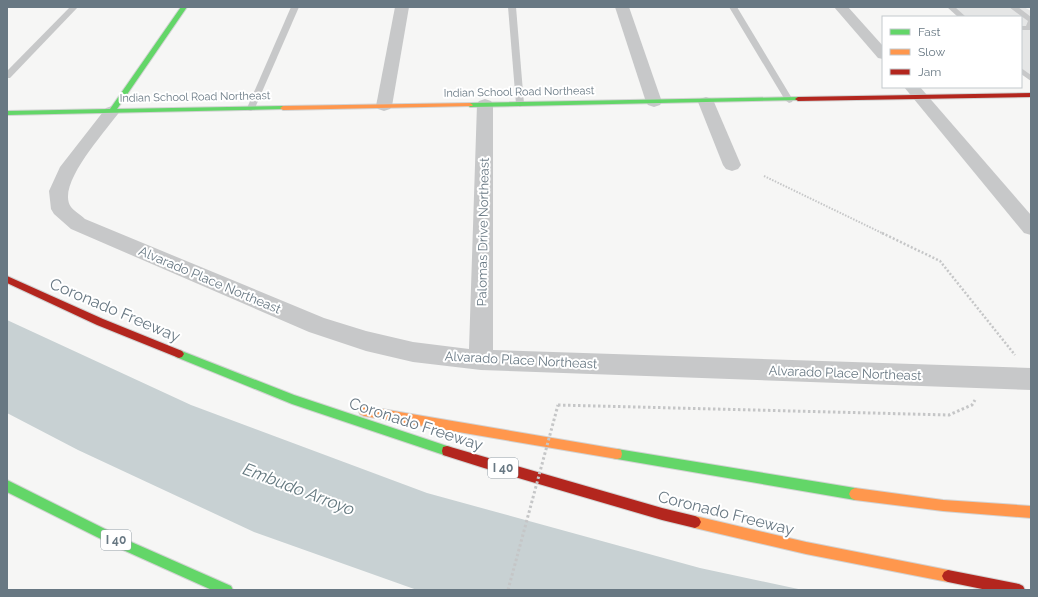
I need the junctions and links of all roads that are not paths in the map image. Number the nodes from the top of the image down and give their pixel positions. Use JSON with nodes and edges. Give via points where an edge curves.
{"nodes":[{"id":1,"x":74,"y":7,"type":"edge"},
{"id":2,"x":184,"y":7,"type":"edge"},
{"id":3,"x":295,"y":7,"type":"edge"},
{"id":4,"x":402,"y":7,"type":"edge"},
{"id":5,"x":512,"y":7,"type":"edge"},
{"id":6,"x":622,"y":7,"type":"edge"},
{"id":7,"x":733,"y":7,"type":"edge"},
{"id":8,"x":841,"y":7,"type":"edge"},
{"id":9,"x":950,"y":7,"type":"edge"},
{"id":10,"x":1013,"y":7,"type":"edge"},
{"id":11,"x":961,"y":16,"type":"edge"},
{"id":12,"x":1031,"y":21,"type":"edge"},
{"id":13,"x":1022,"y":28,"type":"edge"},
{"id":14,"x":882,"y":54,"type":"edge"},
{"id":15,"x":1022,"y":71,"type":"edge"},
{"id":16,"x":7,"y":76,"type":"edge"},
{"id":17,"x":1031,"y":79,"type":"edge"},
{"id":18,"x":917,"y":92,"type":"edge"},
{"id":19,"x":1031,"y":95,"type":"edge"},
{"id":20,"x":789,"y":100,"type":"junction"},
{"id":21,"x":654,"y":102,"type":"junction"},
{"id":22,"x":706,"y":102,"type":"junction"},
{"id":23,"x":485,"y":104,"type":"junction"},
{"id":24,"x":520,"y":104,"type":"junction"},
{"id":25,"x":384,"y":106,"type":"junction"},
{"id":26,"x":251,"y":108,"type":"junction"},
{"id":27,"x":112,"y":111,"type":"junction"},
{"id":28,"x":7,"y":113,"type":"edge"},
{"id":29,"x":732,"y":165,"type":"dead end"},
{"id":30,"x":1031,"y":228,"type":"edge"},
{"id":31,"x":7,"y":279,"type":"edge"},
{"id":32,"x":481,"y":360,"type":"junction"},
{"id":33,"x":1025,"y":369,"type":"edge"},
{"id":34,"x":292,"y":399,"type":"junction"},
{"id":35,"x":7,"y":486,"type":"edge"},
{"id":36,"x":1031,"y":512,"type":"edge"},
{"id":37,"x":227,"y":590,"type":"edge"},
{"id":38,"x":1019,"y":590,"type":"edge"}],
"edges":[{"from":1,"to":16,"type":"lane"},
{"from":2,"to":27,"type":"main road"},
{"from":3,"to":26,"type":"lane"},
{"from":4,"to":25,"type":"street"},
{"from":5,"to":24,"type":"lane"},
{"from":6,"to":21,"type":"street"},
{"from":7,"to":20,"type":"lane"},
{"from":8,"to":14,"type":"street"},
{"from":9,"to":11,"type":"lane"},
{"from":10,"to":12,"type":"lane"},
{"from":12,"to":13,"type":"lane","via":[[1029,28]]},
{"from":15,"to":17,"type":"lane"},
{"from":18,"to":19,"type":"main road","name":"Indian School Road Northeast"},
{"from":18,"to":20,"type":"main road","name":"Indian School Road Northeast"},
{"from":18,"to":30,"type":"street"},
{"from":20,"to":22,"type":"main road","name":"Indian School Road Northeast"},
{"from":21,"to":22,"type":"main road","name":"Indian School Road Northeast"},
{"from":21,"to":24,"type":"main road","name":"Indian School Road Northeast"},
{"from":22,"to":29,"type":"street"},
{"from":23,"to":24,"type":"main road","name":"Indian School Road Northeast"},
{"from":23,"to":25,"type":"main road","name":"Indian School Road Northeast"},
{"from":23,"to":32,"type":"street","name":"Palomas Drive Northeast"},
{"from":25,"to":26,"type":"main road","name":"Indian School Road Northeast"},
{"from":26,"to":27,"type":"main road","name":"Indian School Road Northeast"},
{"from":27,"to":28,"type":"main road","name":"Indian School Road Northeast"},
{"from":27,"to":32,"type":"street","name":"Alvarado Place Northeast","via":[[66,171],[58,191],[61,209],[78,224],[317,325],[366,341],[413,352]]},
{"from":31,"to":34,"type":"main road","name":"Coronado Freeway","number":"I 40","via":[[100,322]]},
{"from":32,"to":33,"type":"street","name":"Alvarado Place Northeast","via":[[987,378]]},
{"from":34,"to":36,"type":"main road","via":[[882,499]]},
{"from":34,"to":38,"type":"main road","name":"Coronado Freeway","number":"I 40","via":[[484,463],[662,514],[806,548]]},
{"from":35,"to":37,"type":"main road","number":"I 40","via":[[125,545]]}]}
